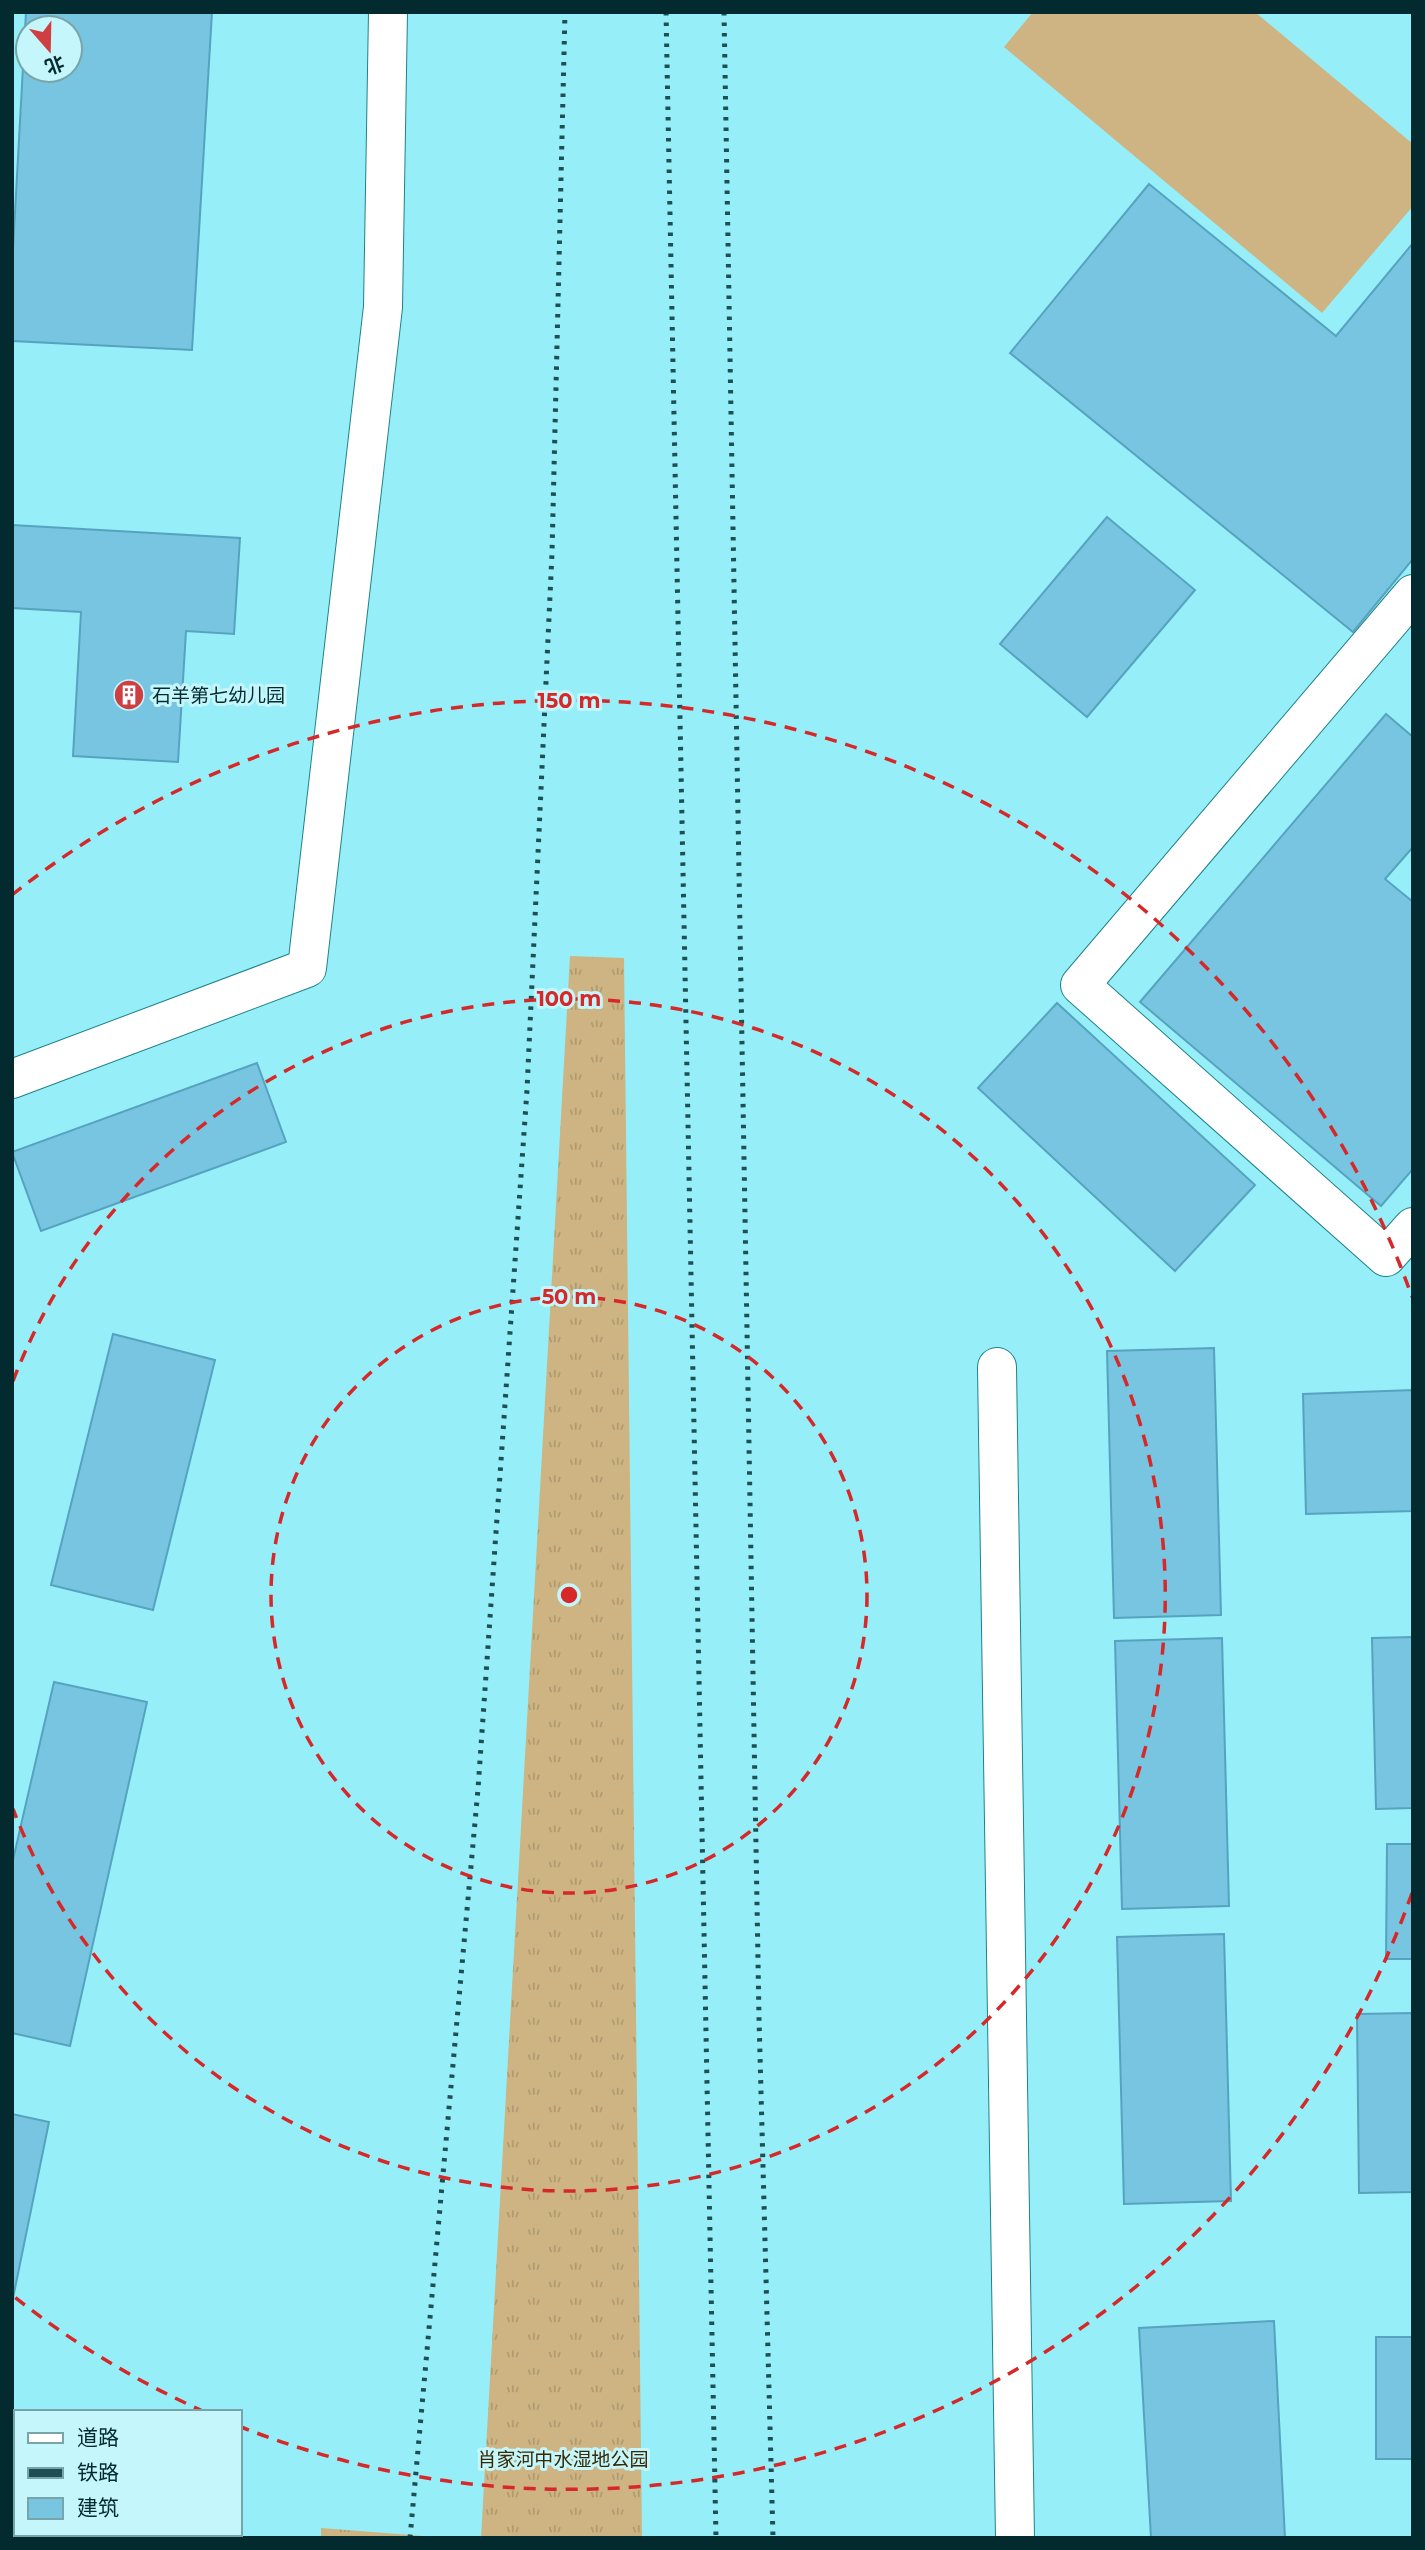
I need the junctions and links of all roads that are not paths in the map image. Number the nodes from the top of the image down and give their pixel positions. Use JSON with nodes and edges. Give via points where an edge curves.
{"nodes":[{"id":1,"x":388,"y":12,"type":"edge"},
{"id":2,"x":1413,"y":594,"type":"edge"},
{"id":3,"x":12,"y":1079,"type":"edge"},
{"id":4,"x":1413,"y":1227,"type":"edge"},
{"id":5,"x":997,"y":1367,"type":"dead end"},
{"id":6,"x":1016,"y":2538,"type":"edge"}],
"edges":[{"from":1,"to":3,"type":"street","via":[[383,307],[307,968]]},
{"from":2,"to":4,"type":"street","via":[[1080,985],[1386,1257]]},
{"from":5,"to":6,"type":"street"}]}
